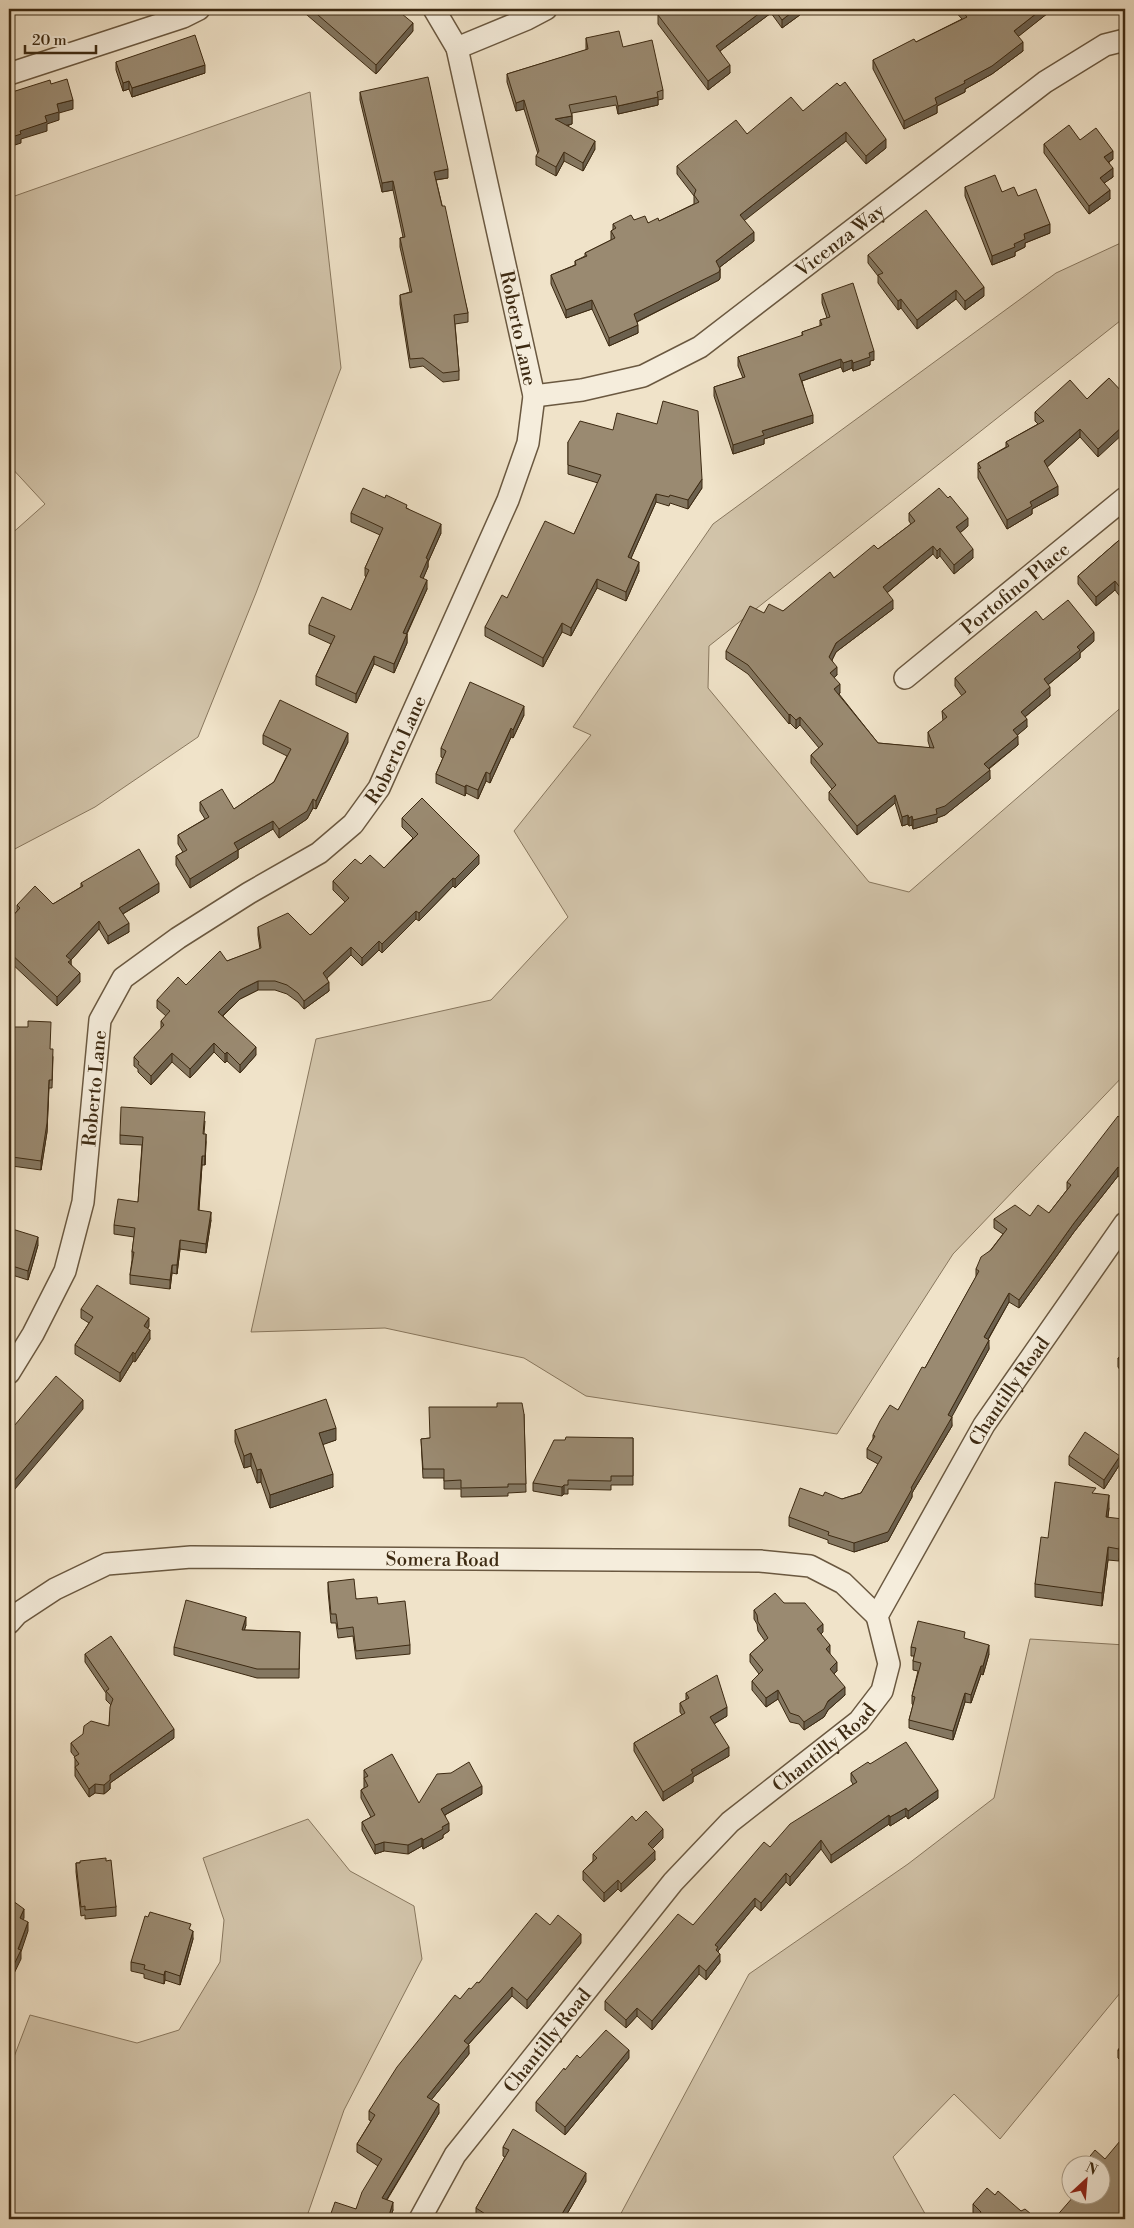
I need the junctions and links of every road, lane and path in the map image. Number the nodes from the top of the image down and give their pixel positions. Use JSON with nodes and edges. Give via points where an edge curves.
{"nodes":[{"id":1,"x":199,"y":9,"type":"edge"},
{"id":2,"x":434,"y":9,"type":"edge"},
{"id":3,"x":546,"y":9,"type":"edge"},
{"id":4,"x":1125,"y":40,"type":"edge"},
{"id":5,"x":457,"y":48,"type":"junction"},
{"id":6,"x":9,"y":74,"type":"edge"},
{"id":7,"x":534,"y":396,"type":"junction"},
{"id":8,"x":1125,"y":498,"type":"edge"},
{"id":9,"x":906,"y":678,"type":"dead end"},
{"id":10,"x":1125,"y":1223,"type":"edge"},
{"id":11,"x":9,"y":1373,"type":"edge"},
{"id":12,"x":877,"y":1616,"type":"junction"},
{"id":13,"x":9,"y":1623,"type":"edge"},
{"id":14,"x":420,"y":2219,"type":"edge"}],
"edges":[{"from":1,"to":6,"type":"street"},
{"from":2,"to":5,"type":"street","name":"Roberto Lane"},
{"from":3,"to":5,"type":"street"},
{"from":4,"to":7,"type":"street","name":"Vicenza Way","via":[[1105,45],[1045,82],[700,347],[643,376],[582,390]]},
{"from":5,"to":7,"type":"street","name":"Roberto Lane"},
{"from":7,"to":11,"type":"street","name":"Roberto Lane","via":[[528,443],[508,500],[378,788],[353,824],[319,853],[178,938],[123,978],[100,1020],[83,1202],[65,1270]]},
{"from":8,"to":9,"type":"street","name":"Portofino Place"},
{"from":10,"to":12,"type":"street","name":"Chantilly Road","via":[[984,1425]]},
{"from":12,"to":13,"type":"street","name":"Somera Road","via":[[843,1583],[810,1566],[760,1561],[191,1557],[107,1564],[55,1589]]},
{"from":12,"to":14,"type":"street","name":"Chantilly Road","via":[[889,1664],[882,1691],[859,1721],[730,1822],[673,1882],[455,2155]]}]}
